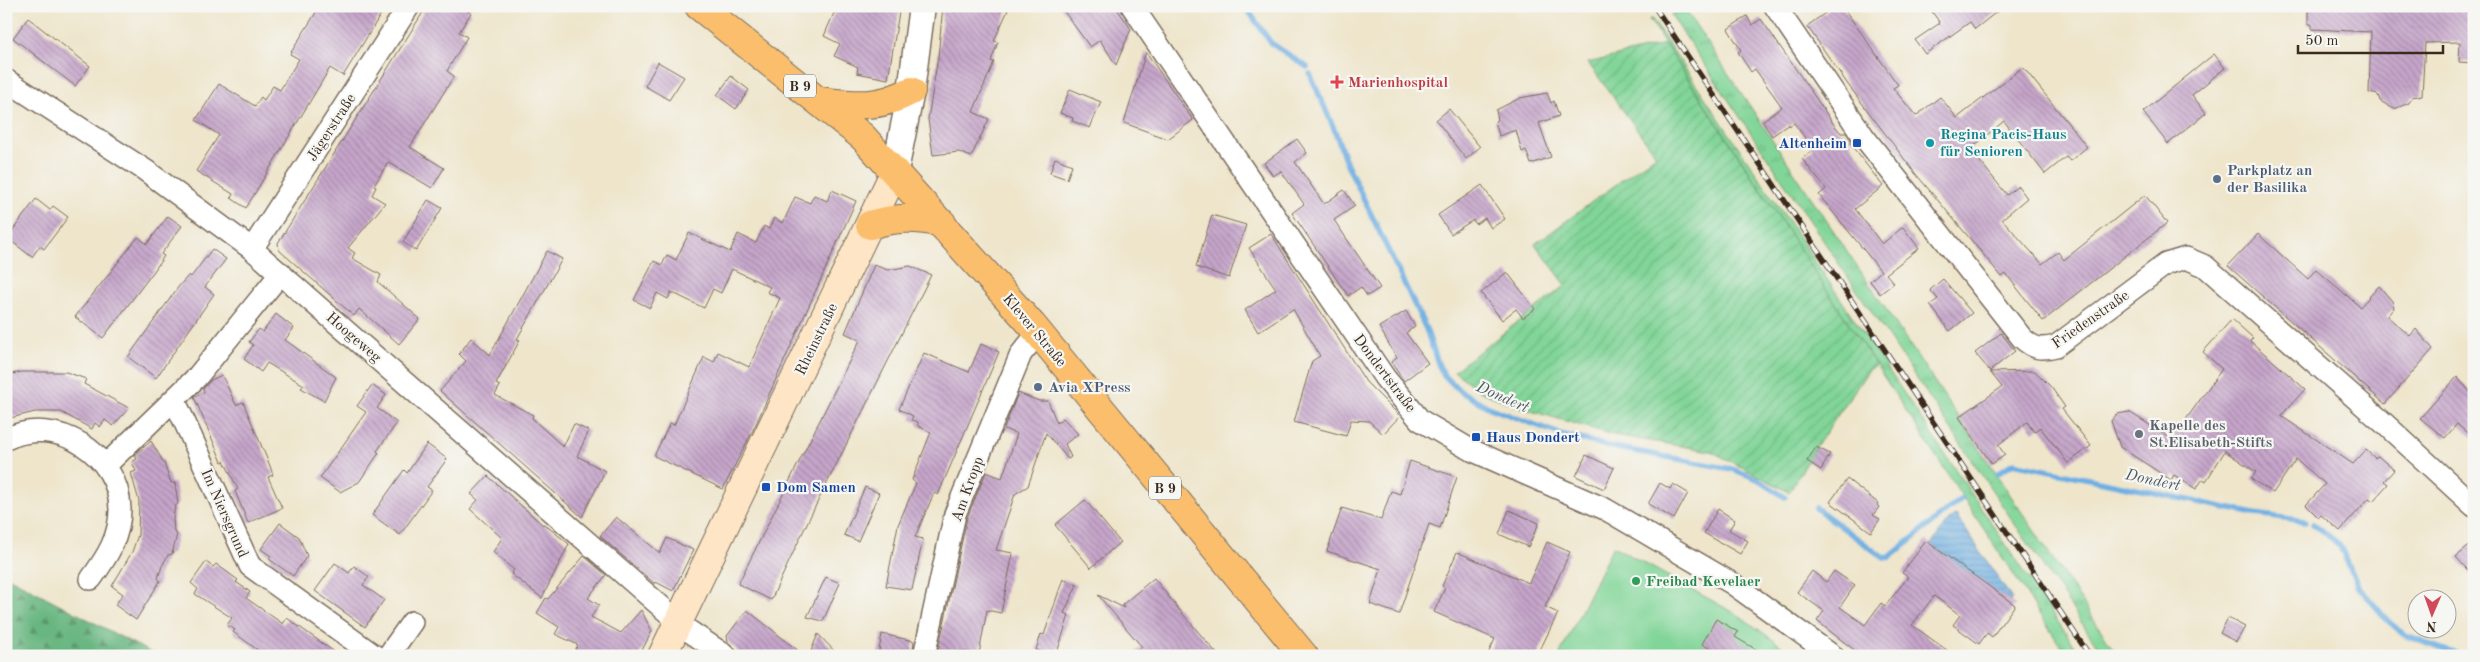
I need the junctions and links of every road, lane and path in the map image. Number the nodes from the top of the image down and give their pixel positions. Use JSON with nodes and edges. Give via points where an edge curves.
{"nodes":[{"id":1,"x":409,"y":6,"type":"edge"},
{"id":2,"x":699,"y":6,"type":"edge"},
{"id":3,"x":922,"y":6,"type":"edge"},
{"id":4,"x":1132,"y":6,"type":"edge"},
{"id":5,"x":1775,"y":6,"type":"edge"},
{"id":6,"x":6,"y":80,"type":"edge"},
{"id":7,"x":911,"y":91,"type":"junction"},
{"id":8,"x":819,"y":101,"type":"junction"},
{"id":9,"x":896,"y":171,"type":"junction"},
{"id":10,"x":942,"y":223,"type":"junction"},
{"id":11,"x":870,"y":225,"type":"junction"},
{"id":12,"x":252,"y":249,"type":"junction"},
{"id":13,"x":281,"y":273,"type":"junction"},
{"id":14,"x":1038,"y":333,"type":"junction"},
{"id":15,"x":175,"y":401,"type":"junction"},
{"id":16,"x":6,"y":438,"type":"edge"},
{"id":17,"x":106,"y":465,"type":"junction"},
{"id":18,"x":2474,"y":506,"type":"edge"},
{"id":19,"x":91,"y":579,"type":"dead end"},
{"id":20,"x":412,"y":622,"type":"dead end"},
{"id":21,"x":679,"y":622,"type":"junction"},
{"id":22,"x":375,"y":656,"type":"edge"},
{"id":23,"x":388,"y":656,"type":"edge"},
{"id":24,"x":662,"y":656,"type":"edge"},
{"id":25,"x":726,"y":656,"type":"edge"},
{"id":26,"x":924,"y":656,"type":"edge"},
{"id":27,"x":1304,"y":656,"type":"edge"},
{"id":28,"x":1833,"y":656,"type":"edge"}],
"edges":[{"from":1,"to":12,"type":"street","name":"Jägerstraße"},
{"from":2,"to":8,"type":"main road","number":"B 9"},
{"from":3,"to":7,"type":"street","name":"Rheinstraße"},
{"from":4,"to":28,"type":"street","name":"Dondertstraße","via":[[1385,378],[1420,420],[1469,449],[1606,509],[1733,584]]},
{"from":5,"to":18,"type":"street","name":"Friedenstraße","via":[[1864,137],[2032,347],[2043,350],[2056,346],[2166,264],[2186,258],[2205,266]]},
{"from":6,"to":12,"type":"street","name":"Hoogeweg","via":[[145,170]]},
{"from":7,"to":8,"type":"main road","via":[[878,104],[858,106]]},
{"from":7,"to":9,"type":"street","name":"Rheinstraße"},
{"from":8,"to":9,"type":"main road","number":"B 9","via":[[863,137]]},
{"from":9,"to":10,"type":"main road","name":"Klever Straße","number":"B 9"},
{"from":9,"to":11,"type":"main road","name":"Rheinstraße"},
{"from":10,"to":11,"type":"main road","via":[[904,218]]},
{"from":10,"to":14,"type":"main road","name":"Klever Straße","number":"B 9"},
{"from":11,"to":21,"type":"main road","name":"Rheinstraße"},
{"from":12,"to":13,"type":"street","name":"Hoogeweg"},
{"from":13,"to":15,"type":"street"},
{"from":13,"to":21,"type":"street","name":"Hoogeweg"},
{"from":14,"to":26,"type":"street","name":"Am Kropp","via":[[1020,354],[955,514]]},
{"from":14,"to":27,"type":"main road","name":"Klever Straße","number":"B 9"},
{"from":15,"to":17,"type":"street"},
{"from":15,"to":22,"type":"street","name":"Im Niersgrund","via":[[250,566]]},
{"from":16,"to":17,"type":"street","via":[[35,431],[56,433],[78,441]]},
{"from":17,"to":19,"type":"street","via":[[120,508],[118,527],[108,556]]},
{"from":20,"to":23,"type":"street"},
{"from":21,"to":24,"type":"main road","name":"Rheinstraße"},
{"from":21,"to":25,"type":"street","name":"Hoogeweg"}]}
